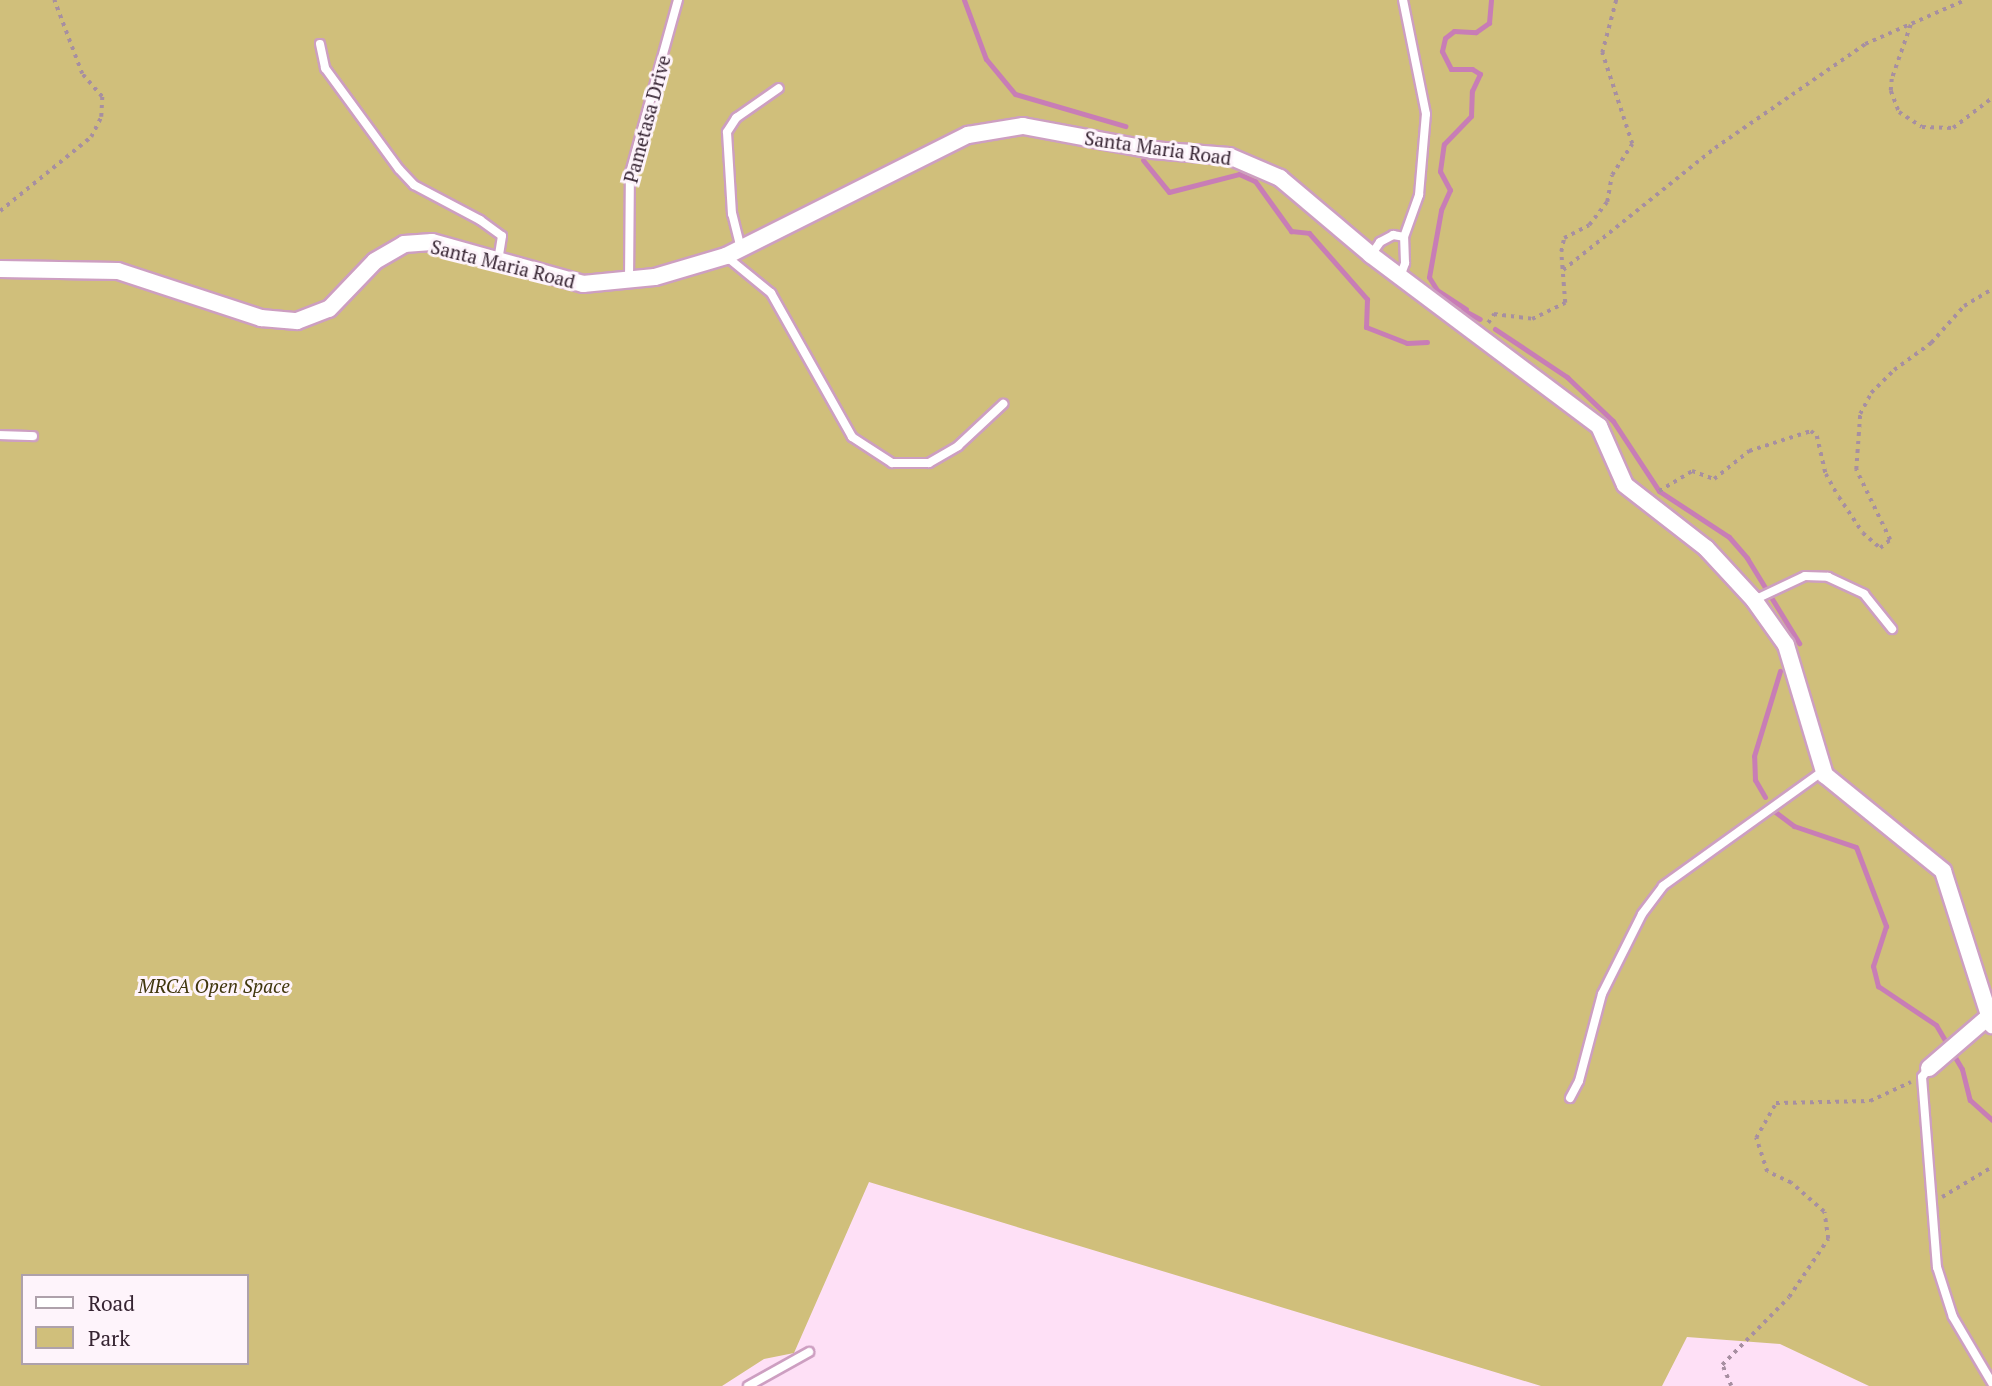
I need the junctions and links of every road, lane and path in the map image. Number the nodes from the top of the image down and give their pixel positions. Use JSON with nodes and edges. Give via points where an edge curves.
{"nodes":[{"id":1,"x":54,"y":0,"type":"edge"},
{"id":2,"x":678,"y":0,"type":"edge"},
{"id":3,"x":1403,"y":0,"type":"edge"},
{"id":4,"x":1616,"y":0,"type":"edge"},
{"id":5,"x":1965,"y":0,"type":"edge"},
{"id":6,"x":1911,"y":24,"type":"junction"},
{"id":7,"x":320,"y":44,"type":"dead end"},
{"id":8,"x":779,"y":88,"type":"dead end"},
{"id":9,"x":1992,"y":98,"type":"edge"},
{"id":10,"x":0,"y":211,"type":"edge"},
{"id":11,"x":1404,"y":237,"type":"junction"},
{"id":12,"x":734,"y":253,"type":"junction"},
{"id":13,"x":1371,"y":255,"type":"junction"},
{"id":14,"x":498,"y":261,"type":"junction"},
{"id":15,"x":0,"y":269,"type":"edge"},
{"id":16,"x":1563,"y":270,"type":"junction"},
{"id":17,"x":1400,"y":277,"type":"junction"},
{"id":18,"x":629,"y":282,"type":"junction"},
{"id":19,"x":1992,"y":289,"type":"edge"},
{"id":20,"x":1479,"y":336,"type":"junction"},
{"id":21,"x":1003,"y":404,"type":"dead end"},
{"id":22,"x":0,"y":435,"type":"edge"},
{"id":23,"x":33,"y":436,"type":"dead end"},
{"id":24,"x":1643,"y":502,"type":"junction"},
{"id":25,"x":1757,"y":598,"type":"junction"},
{"id":26,"x":1892,"y":629,"type":"dead end"},
{"id":27,"x":1823,"y":771,"type":"junction"},
{"id":28,"x":1990,"y":1021,"type":"edge"},
{"id":29,"x":1925,"y":1072,"type":"junction"},
{"id":30,"x":1570,"y":1098,"type":"dead end"},
{"id":31,"x":1992,"y":1167,"type":"edge"},
{"id":32,"x":1935,"y":1202,"type":"junction"},
{"id":33,"x":809,"y":1352,"type":"dead end"},
{"id":34,"x":1992,"y":1383,"type":"edge"},
{"id":35,"x":748,"y":1386,"type":"edge"},
{"id":36,"x":1731,"y":1386,"type":"edge"}],
"edges":[{"from":1,"to":10,"type":"path","via":[[82,74],[103,97],[101,117],[91,137]]},
{"from":2,"to":18,"type":"lane","name":"Pametasa Drive","via":[[630,173]]},
{"from":3,"to":11,"type":"lane","via":[[1426,114],[1417,204]]},
{"from":4,"to":16,"type":"path","via":[[1602,52],[1632,144],[1612,174],[1607,202],[1589,225],[1564,238]]},
{"from":5,"to":6,"type":"path"},
{"from":6,"to":9,"type":"path","via":[[1892,79],[1899,112],[1922,127],[1953,128]]},
{"from":6,"to":16,"type":"path","via":[[1865,44],[1715,148]]},
{"from":7,"to":14,"type":"lane","via":[[325,68],[414,185],[502,236]]},
{"from":8,"to":12,"type":"lane","via":[[736,118],[727,132]]},
{"from":11,"to":13,"type":"lane","via":[[1393,235],[1380,242]]},
{"from":11,"to":17,"type":"lane","via":[[1405,263]]},
{"from":12,"to":13,"type":"street","name":"Santa Maria Road","via":[[968,135],[1023,126],[1152,150],[1230,156],[1280,178]]},
{"from":12,"to":18,"type":"street","name":"Santa Maria Road"},
{"from":12,"to":21,"type":"lane","via":[[771,293],[852,437],[892,463],[929,463],[958,446]]},
{"from":13,"to":17,"type":"street","name":"Santa Maria Road"},
{"from":14,"to":15,"type":"street","name":"Santa Maria Road","via":[[432,242],[404,244],[375,261],[329,309],[296,321],[261,318],[118,271]]},
{"from":14,"to":18,"type":"street","name":"Santa Maria Road","via":[[583,284]]},
{"from":16,"to":20,"type":"path","via":[[1565,303],[1532,319],[1494,314]]},
{"from":17,"to":20,"type":"street","name":"Santa Maria Road"},
{"from":19,"to":24,"type":"path","via":[[1964,306],[1931,344],[1894,370],[1871,393],[1860,414],[1856,470],[1889,540],[1880,548],[1863,533],[1839,497],[1811,430],[1749,451],[1713,479],[1692,471]]},
{"from":20,"to":24,"type":"street","name":"Santa Maria Road","via":[[1599,426],[1625,485]]},
{"from":22,"to":23,"type":"lane"},
{"from":24,"to":25,"type":"street","name":"Santa Maria Road","via":[[1706,548]]},
{"from":25,"to":26,"type":"lane","via":[[1805,576],[1845,582],[1864,594]]},
{"from":25,"to":27,"type":"street","name":"Santa Maria Road","via":[[1786,645]]},
{"from":27,"to":28,"type":"street","via":[[1943,871]]},
{"from":27,"to":30,"type":"lane","via":[[1663,886],[1642,914],[1602,994],[1582,1071]]},
{"from":28,"to":29,"type":"street","via":[[1973,1029]]},
{"from":29,"to":32,"type":"lane"},
{"from":29,"to":36,"type":"path","via":[[1870,1101],[1776,1103],[1756,1138],[1767,1172],[1791,1183],[1825,1212],[1828,1239],[1788,1297],[1722,1365]]},
{"from":31,"to":32,"type":"path"},
{"from":32,"to":34,"type":"lane","via":[[1937,1267],[1953,1317]]},
{"from":33,"to":35,"type":"lane"}]}
